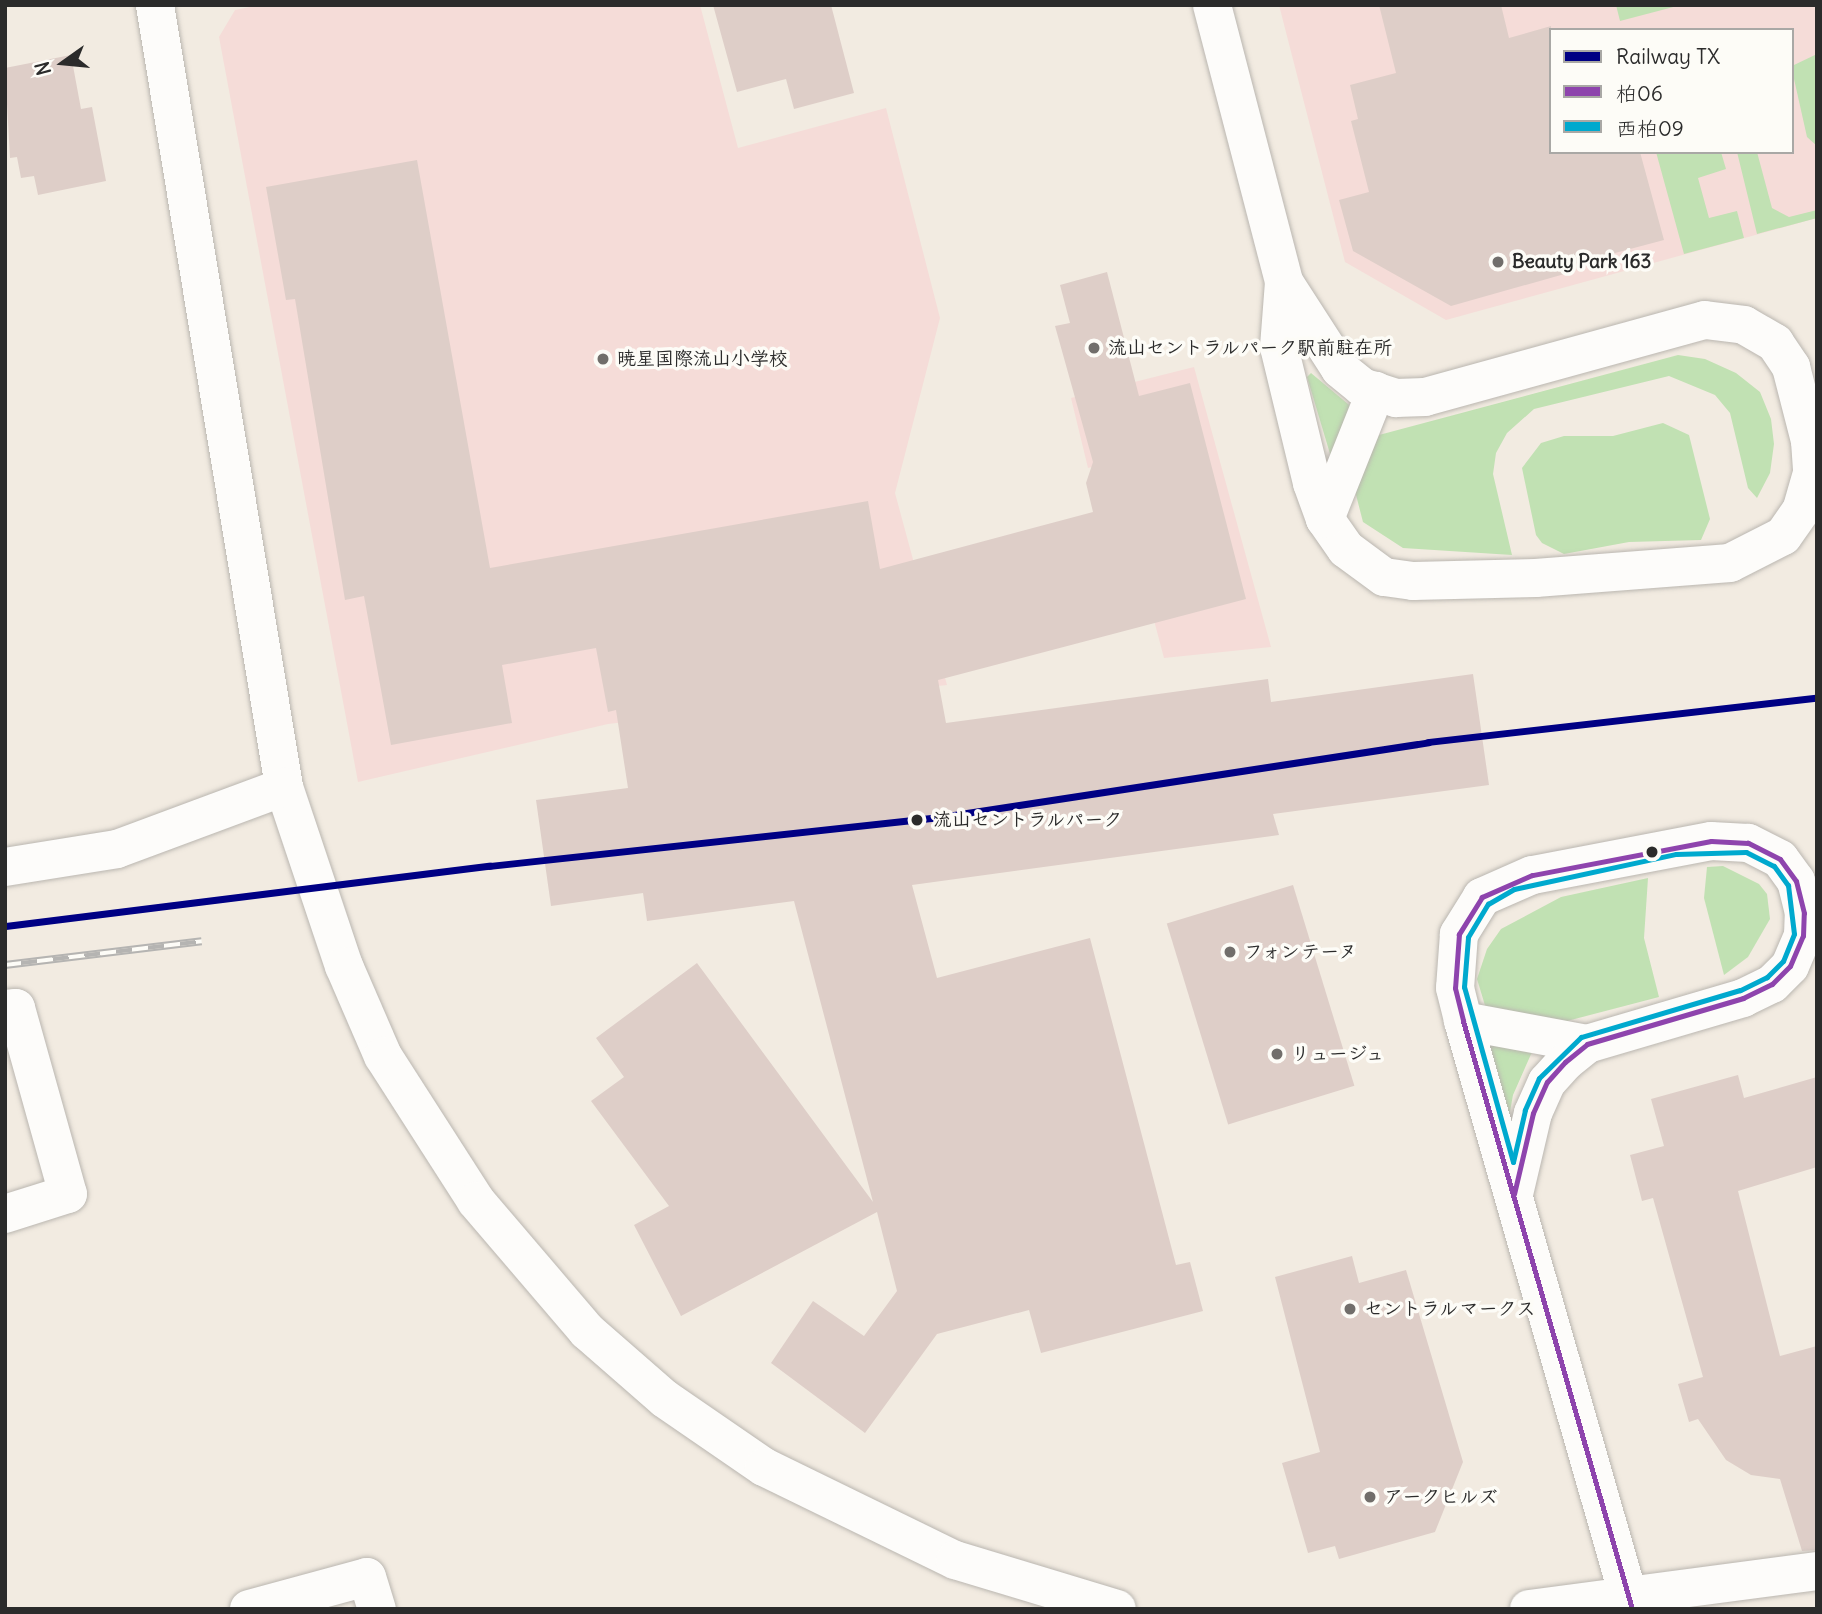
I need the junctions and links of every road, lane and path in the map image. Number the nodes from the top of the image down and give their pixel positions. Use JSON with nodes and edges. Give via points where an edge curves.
{"nodes":[{"id":1,"x":155,"y":5,"type":"edge"},
{"id":2,"x":1212,"y":5,"type":"edge"},
{"id":3,"x":1284,"y":282,"type":"junction"},
{"id":4,"x":1376,"y":391,"type":"junction"},
{"id":5,"x":1325,"y":519,"type":"junction"},
{"id":6,"x":284,"y":786,"type":"junction"},
{"id":7,"x":5,"y":867,"type":"edge"},
{"id":8,"x":5,"y":1009,"type":"edge"},
{"id":9,"x":1463,"y":1021,"type":"junction"},
{"id":10,"x":1587,"y":1044,"type":"junction"},
{"id":11,"x":1514,"y":1194,"type":"junction"},
{"id":12,"x":5,"y":1214,"type":"edge"},
{"id":13,"x":1817,"y":1571,"type":"edge"},
{"id":14,"x":1630,"y":1602,"type":"edge"},
{"id":15,"x":1110,"y":1608,"type":"edge"},
{"id":16,"x":249,"y":1609,"type":"edge"},
{"id":17,"x":377,"y":1609,"type":"edge"},
{"id":18,"x":1529,"y":1609,"type":"edge"}],
"edges":[{"from":1,"to":6,"type":"street"},
{"from":2,"to":3,"type":"street"},
{"from":3,"to":4,"type":"street","via":[[1340,369]]},
{"from":3,"to":5,"type":"street","via":[[1279,348]]},
{"from":4,"to":5,"type":"street"},
{"from":4,"to":5,"type":"street","via":[[1396,398],[1425,397],[1705,320],[1744,325],[1775,343],[1791,367],[1810,441],[1812,473],[1802,509],[1783,536],[1755,555],[1730,563],[1536,578],[1413,581],[1384,577],[1346,550]]},
{"from":6,"to":7,"type":"street","via":[[117,849]]},
{"from":6,"to":15,"type":"street","via":[[344,966],[383,1056],[476,1201],[587,1332],[665,1399],[764,1467],[955,1560]]},
{"from":8,"to":12,"type":"street","via":[[16,1008],[68,1194]]},
{"from":9,"to":10,"type":"street"},
{"from":9,"to":10,"type":"street","via":[[1455,988],[1459,934],[1482,897],[1511,881],[1711,841],[1748,843],[1780,859],[1796,881],[1804,913],[1803,936],[1790,966],[1772,984],[1730,1002]]},
{"from":9,"to":11,"type":"street"},
{"from":10,"to":11,"type":"street","via":[[1547,1082],[1533,1112]]},
{"from":11,"to":14,"type":"street"},
{"from":13,"to":14,"type":"street"},
{"from":14,"to":18,"type":"street"},
{"from":16,"to":17,"type":"street","via":[[367,1577]]}]}
